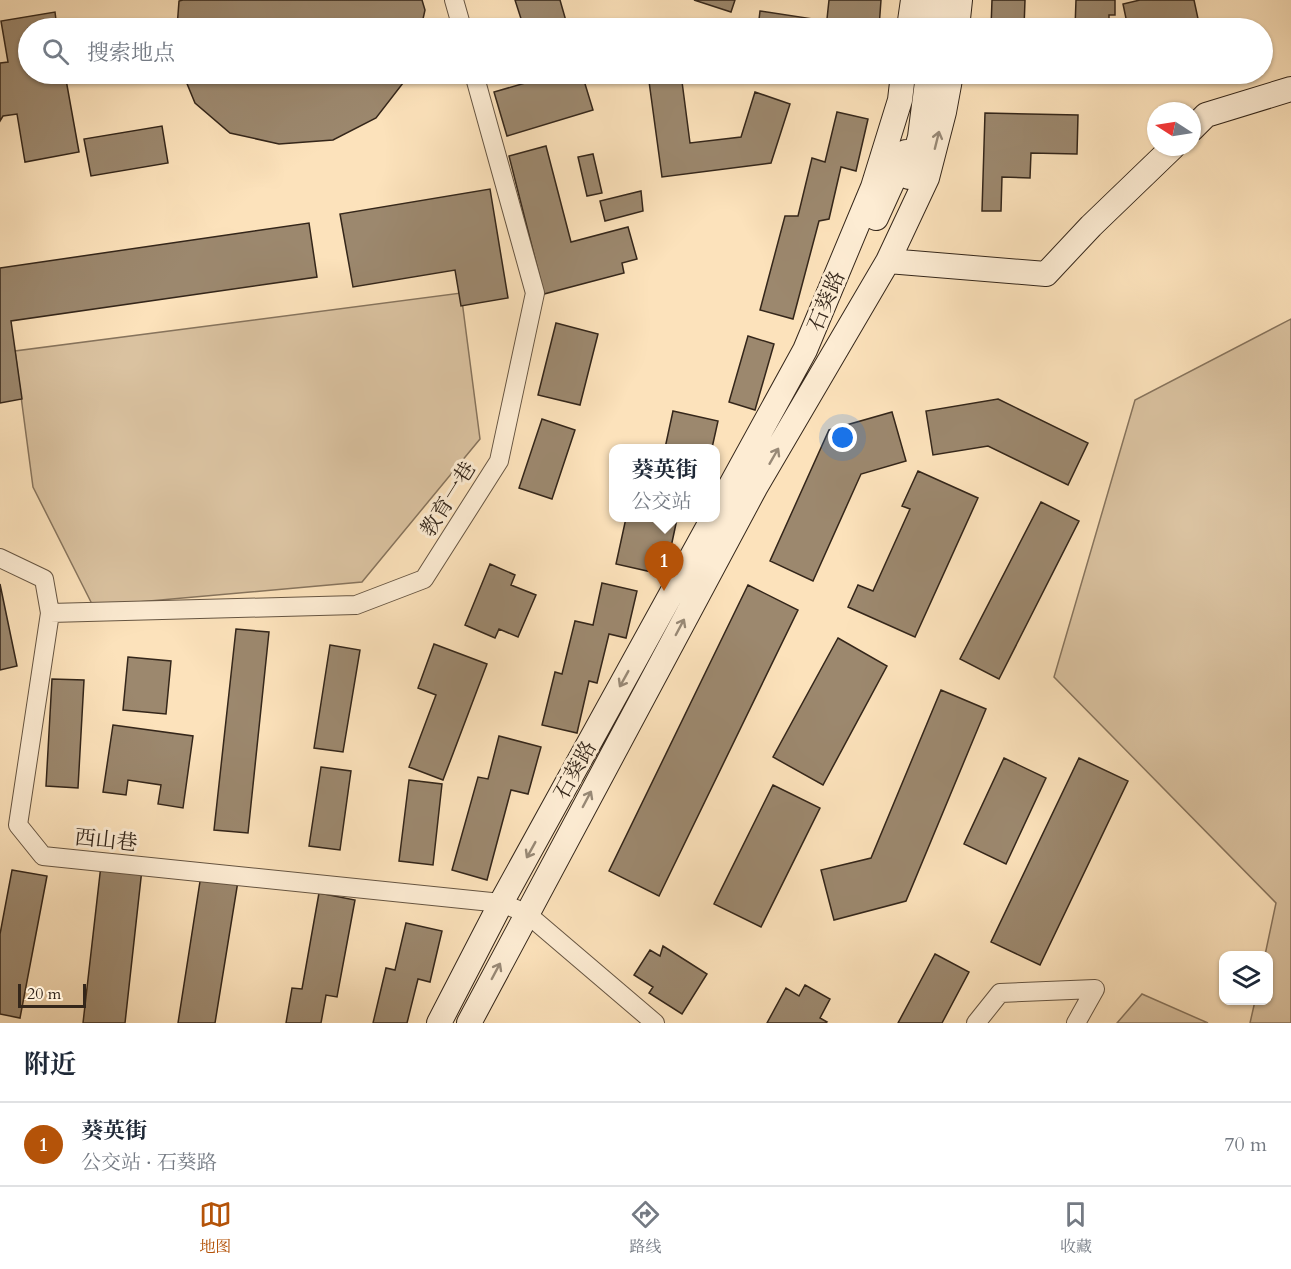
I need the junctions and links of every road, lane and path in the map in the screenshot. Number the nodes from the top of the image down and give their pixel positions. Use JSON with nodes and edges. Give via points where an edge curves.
{"nodes":[{"id":1,"x":454,"y":0,"type":"edge"},
{"id":2,"x":913,"y":0,"type":"edge"},
{"id":3,"x":937,"y":0,"type":"edge"},
{"id":4,"x":960,"y":0,"type":"edge"},
{"id":5,"x":459,"y":18,"type":"edge"},
{"id":6,"x":910,"y":18,"type":"edge"},
{"id":7,"x":934,"y":18,"type":"edge"},
{"id":8,"x":958,"y":18,"type":"edge"},
{"id":9,"x":477,"y":84,"type":"edge"},
{"id":10,"x":902,"y":84,"type":"edge"},
{"id":11,"x":926,"y":84,"type":"edge"},
{"id":12,"x":949,"y":84,"type":"edge"},
{"id":13,"x":1291,"y":89,"type":"edge"},
{"id":14,"x":922,"y":112,"type":"junction"},
{"id":15,"x":1201,"y":121,"type":"edge"},
{"id":16,"x":1164,"y":156,"type":"edge"},
{"id":17,"x":888,"y":261,"type":"junction"},
{"id":18,"x":805,"y":350,"type":"junction"},
{"id":19,"x":829,"y":361,"type":"junction"},
{"id":20,"x":720,"y":505,"type":"edge"},
{"id":21,"x":711,"y":522,"type":"edge"},
{"id":22,"x":0,"y":558,"type":"edge"},
{"id":23,"x":50,"y":613,"type":"junction"},
{"id":24,"x":501,"y":903,"type":"junction"},
{"id":25,"x":526,"y":913,"type":"junction"},
{"id":26,"x":439,"y":1023,"type":"edge"},
{"id":27,"x":469,"y":1023,"type":"edge"},
{"id":28,"x":655,"y":1023,"type":"edge"},
{"id":29,"x":976,"y":1023,"type":"edge"},
{"id":30,"x":1076,"y":1023,"type":"edge"}],
"edges":[{"from":1,"to":5,"type":"street"},
{"from":2,"to":6,"type":"main road"},
{"from":3,"to":7,"type":"main road"},
{"from":4,"to":8,"type":"main road"},
{"from":9,"to":23,"type":"street","name":"教育一巷","via":[[534,294],[499,461],[424,579],[356,605]]},
{"from":10,"to":18,"type":"main road","name":"石葵路","via":[[873,187]]},
{"from":11,"to":14,"type":"main road"},
{"from":17,"to":12,"type":"main road","one_way":true,"via":[[927,178]]},
{"from":13,"to":15,"type":"main road"},
{"from":14,"to":18,"type":"main road","via":[[899,172],[843,285]]},
{"from":14,"to":19,"type":"main road","via":[[914,167]]},
{"from":16,"to":17,"type":"main road","via":[[1046,274]]},
{"from":17,"to":19,"type":"main road"},
{"from":18,"to":20,"type":"main road","name":"石葵路"},
{"from":25,"to":19,"type":"main road","one_way":true,"via":[[755,488]]},
{"from":21,"to":24,"type":"main road","name":"石葵路","one_way":true},
{"from":22,"to":23,"type":"street","name":"西山巷","via":[[44,579]]},
{"from":23,"to":24,"type":"street","name":"西山巷","via":[[18,825],[42,856]]},
{"from":24,"to":25,"type":"street","name":"西山巷"},
{"from":24,"to":26,"type":"main road","name":"石葵路"},
{"from":27,"to":25,"type":"main road","one_way":true},
{"from":25,"to":28,"type":"street","name":"西山巷"},
{"from":29,"to":30,"type":"street","via":[[1000,993],[1095,989]]}]}
